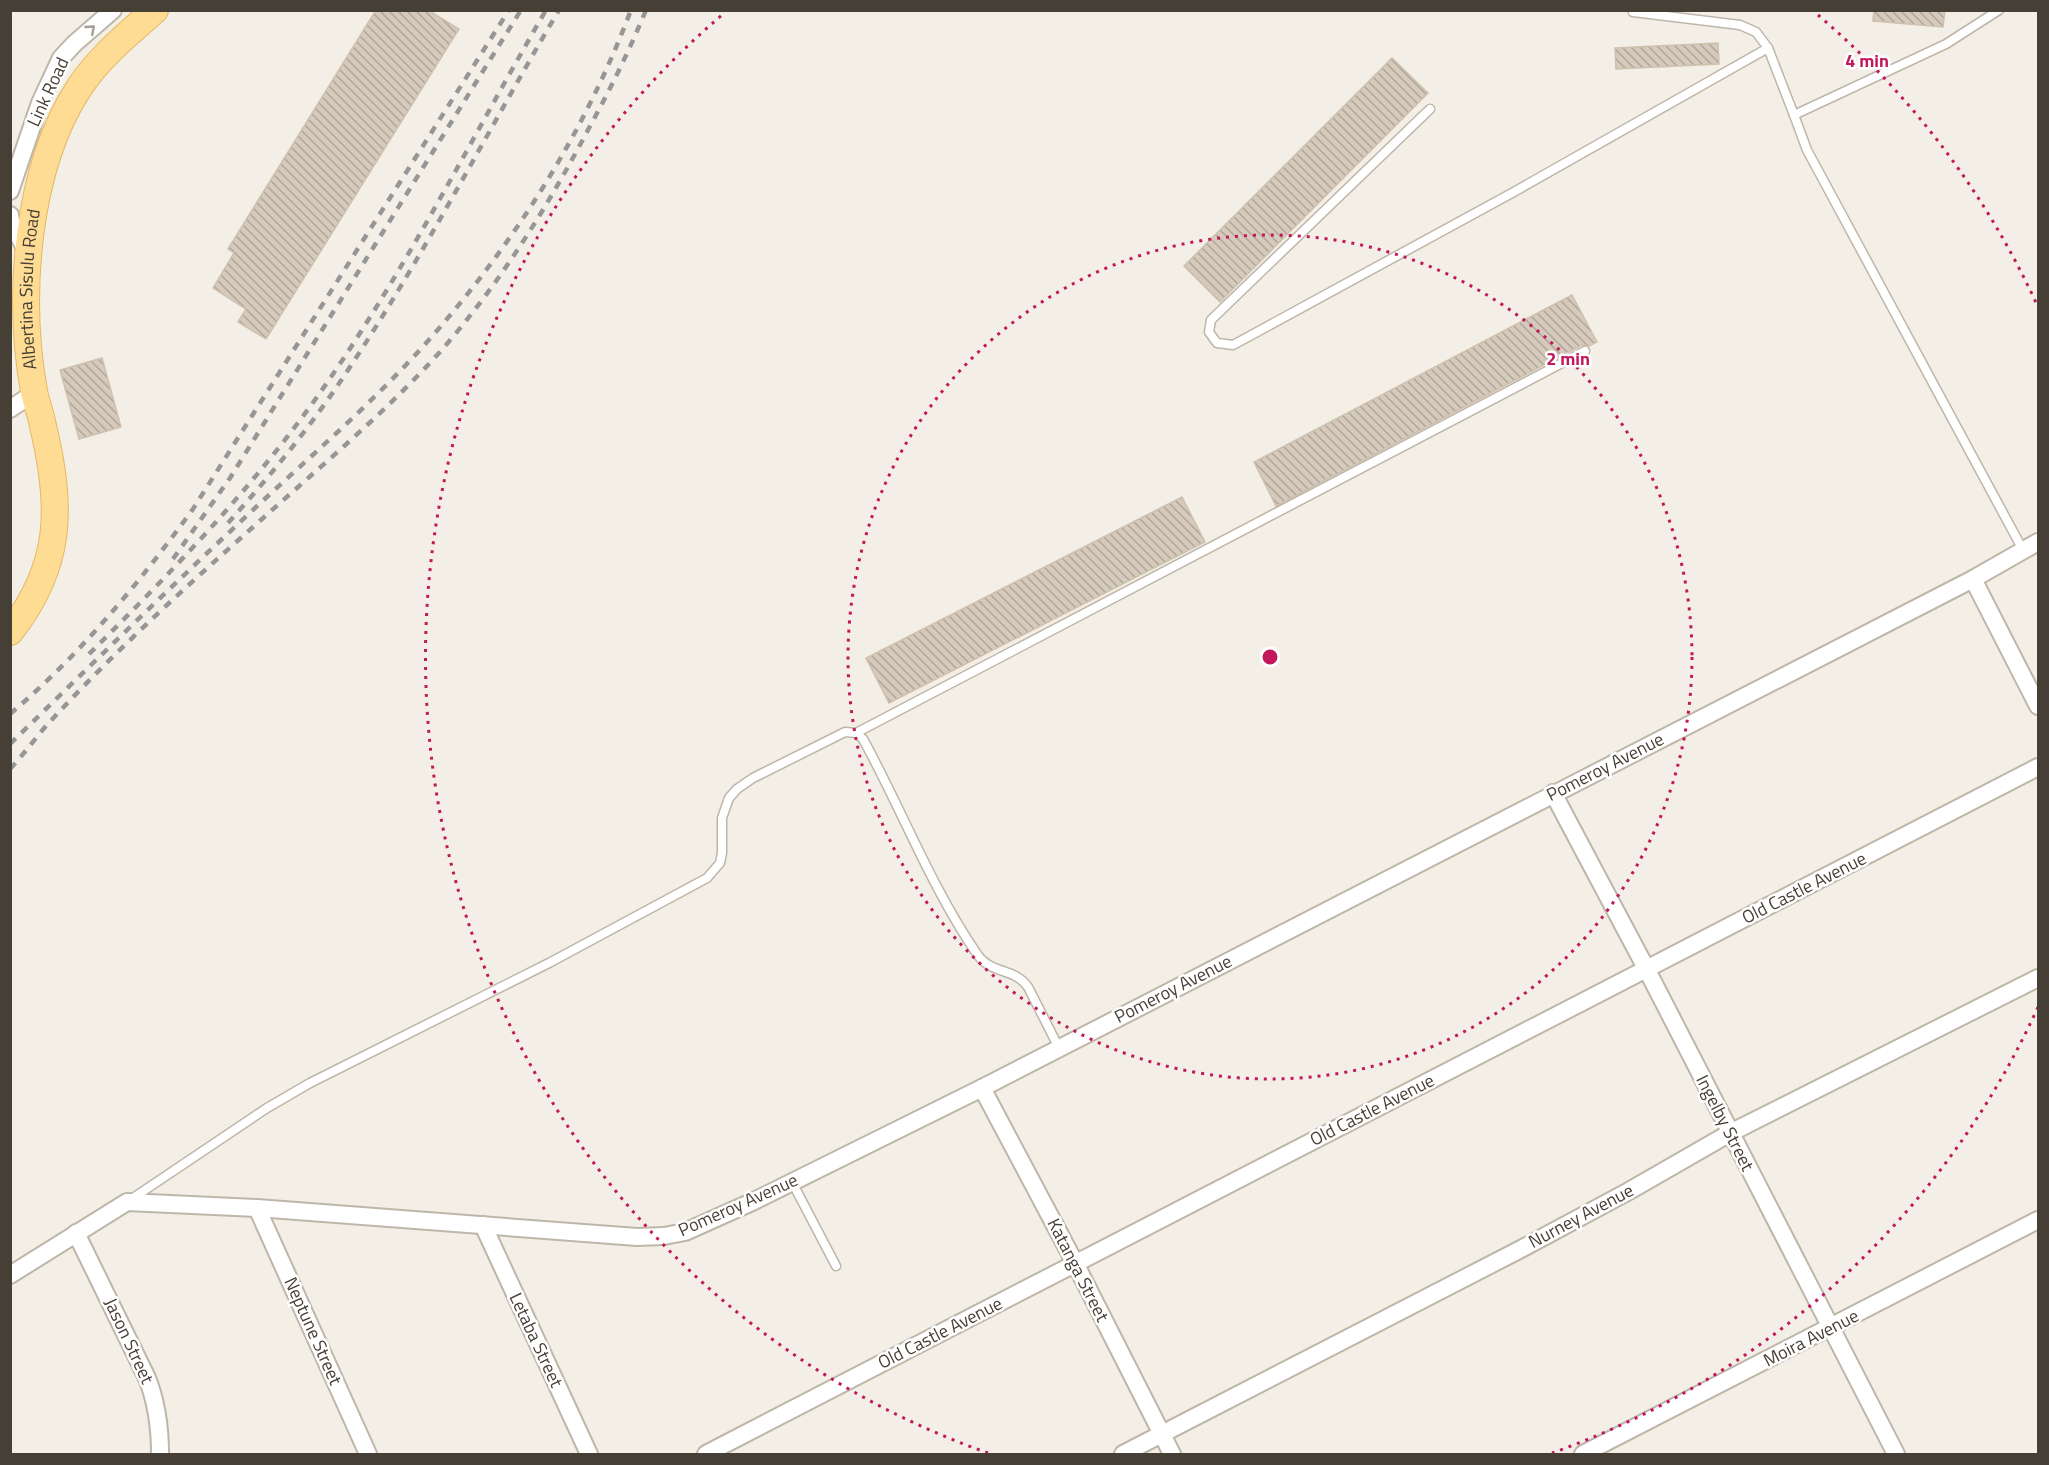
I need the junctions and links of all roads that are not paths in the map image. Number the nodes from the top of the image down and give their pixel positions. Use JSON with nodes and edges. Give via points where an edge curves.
{"nodes":[{"id":1,"x":113,"y":10,"type":"edge"},
{"id":2,"x":155,"y":10,"type":"edge"},
{"id":3,"x":1999,"y":10,"type":"edge"},
{"id":4,"x":1633,"y":12,"type":"dead end"},
{"id":5,"x":1768,"y":48,"type":"junction"},
{"id":6,"x":1430,"y":109,"type":"dead end"},
{"id":7,"x":1794,"y":116,"type":"junction"},
{"id":8,"x":10,"y":191,"type":"edge"},
{"id":9,"x":10,"y":215,"type":"edge"},
{"id":10,"x":27,"y":252,"type":"junction"},
{"id":11,"x":1585,"y":351,"type":"dead end"},
{"id":12,"x":34,"y":393,"type":"junction"},
{"id":13,"x":10,"y":409,"type":"edge"},
{"id":14,"x":2038,"y":542,"type":"edge"},
{"id":15,"x":2023,"y":550,"type":"junction"},
{"id":16,"x":1972,"y":579,"type":"junction"},
{"id":17,"x":10,"y":632,"type":"edge"},
{"id":18,"x":2038,"y":706,"type":"edge"},
{"id":19,"x":856,"y":734,"type":"junction"},
{"id":20,"x":2038,"y":766,"type":"edge"},
{"id":21,"x":1553,"y":793,"type":"junction"},
{"id":22,"x":1647,"y":970,"type":"junction"},
{"id":23,"x":2038,"y":978,"type":"edge"},
{"id":24,"x":1059,"y":1048,"type":"junction"},
{"id":25,"x":982,"y":1088,"type":"junction"},
{"id":26,"x":1730,"y":1133,"type":"junction"},
{"id":27,"x":792,"y":1182,"type":"junction"},
{"id":28,"x":127,"y":1202,"type":"junction"},
{"id":29,"x":257,"y":1208,"type":"junction"},
{"id":30,"x":2038,"y":1220,"type":"edge"},
{"id":31,"x":483,"y":1225,"type":"junction"},
{"id":32,"x":76,"y":1233,"type":"junction"},
{"id":33,"x":1075,"y":1263,"type":"junction"},
{"id":34,"x":836,"y":1266,"type":"dead end"},
{"id":35,"x":10,"y":1275,"type":"edge"},
{"id":36,"x":1831,"y":1328,"type":"junction"},
{"id":37,"x":1161,"y":1435,"type":"junction"},
{"id":38,"x":160,"y":1455,"type":"edge"},
{"id":39,"x":368,"y":1455,"type":"edge"},
{"id":40,"x":589,"y":1455,"type":"edge"},
{"id":41,"x":706,"y":1455,"type":"edge"},
{"id":42,"x":1123,"y":1455,"type":"edge"},
{"id":43,"x":1172,"y":1455,"type":"edge"},
{"id":44,"x":1583,"y":1455,"type":"edge"},
{"id":45,"x":1896,"y":1455,"type":"edge"}],
"edges":[{"from":8,"to":1,"type":"street","name":"Link Road","one_way":true,"via":[[40,103],[62,58]]},
{"from":2,"to":10,"type":"main road","name":"Albertina Sisulu Road","via":[[98,62],[62,117],[45,162]]},
{"from":3,"to":7,"type":"lane","via":[[1946,44]]},
{"from":4,"to":5,"type":"lane","via":[[1740,25],[1756,32]]},
{"from":5,"to":6,"type":"lane","via":[[1233,345],[1217,342],[1209,332],[1211,320]]},
{"from":5,"to":7,"type":"lane"},
{"from":7,"to":15,"type":"lane","via":[[1807,150]]},
{"from":9,"to":10,"type":"street"},
{"from":10,"to":12,"type":"main road","name":"Albertina Sisulu Road","via":[[27,331]]},
{"from":11,"to":19,"type":"lane"},
{"from":12,"to":13,"type":"street"},
{"from":12,"to":17,"type":"main road","name":"Albertina Sisulu Road","via":[[53,478],[53,540],[36,595]]},
{"from":14,"to":15,"type":"street","name":"Pomeroy Avenue"},
{"from":15,"to":16,"type":"street","name":"Pomeroy Avenue"},
{"from":16,"to":18,"type":"street"},
{"from":16,"to":21,"type":"street","name":"Pomeroy Avenue"},
{"from":19,"to":24,"type":"lane","via":[[871,754],[977,954],[990,967],[1022,978]]},
{"from":19,"to":28,"type":"lane","via":[[845,732],[829,739],[737,789],[722,818],[720,864],[707,878],[549,963],[310,1083]]},
{"from":20,"to":22,"type":"street","name":"Old Castle Avenue"},
{"from":21,"to":22,"type":"street","name":"Ingelby Street"},
{"from":21,"to":24,"type":"street","name":"Pomeroy Avenue"},
{"from":22,"to":26,"type":"street","name":"Ingelby Street"},
{"from":22,"to":33,"type":"street","name":"Old Castle Avenue"},
{"from":23,"to":26,"type":"street","name":"Nurney Avenue"},
{"from":24,"to":25,"type":"street","name":"Pomeroy Avenue"},
{"from":25,"to":27,"type":"street","name":"Pomeroy Avenue"},
{"from":25,"to":33,"type":"street","name":"Katanga Street"},
{"from":26,"to":36,"type":"street","name":"Ingelby Street"},
{"from":26,"to":37,"type":"street","name":"Nurney Avenue","via":[[1629,1191]]},
{"from":27,"to":31,"type":"street","name":"Pomeroy Avenue","via":[[685,1232],[664,1236]]},
{"from":27,"to":34,"type":"lane"},
{"from":28,"to":29,"type":"street","name":"Pomeroy Avenue"},
{"from":28,"to":32,"type":"street"},
{"from":29,"to":31,"type":"street","name":"Pomeroy Avenue"},
{"from":29,"to":39,"type":"street","name":"Neptune Street"},
{"from":30,"to":36,"type":"street","name":"Moira Avenue"},
{"from":31,"to":40,"type":"street","name":"Letaba Street"},
{"from":32,"to":35,"type":"street"},
{"from":32,"to":38,"type":"street","name":"Jason Street","via":[[155,1398]]},
{"from":33,"to":37,"type":"street","name":"Katanga Street"},
{"from":33,"to":41,"type":"street","name":"Old Castle Avenue"},
{"from":36,"to":44,"type":"street","name":"Moira Avenue"},
{"from":36,"to":45,"type":"street","name":"Ingelby Street"},
{"from":37,"to":42,"type":"street","name":"Nurney Avenue"},
{"from":37,"to":43,"type":"street","name":"Katanga Street"}]}
